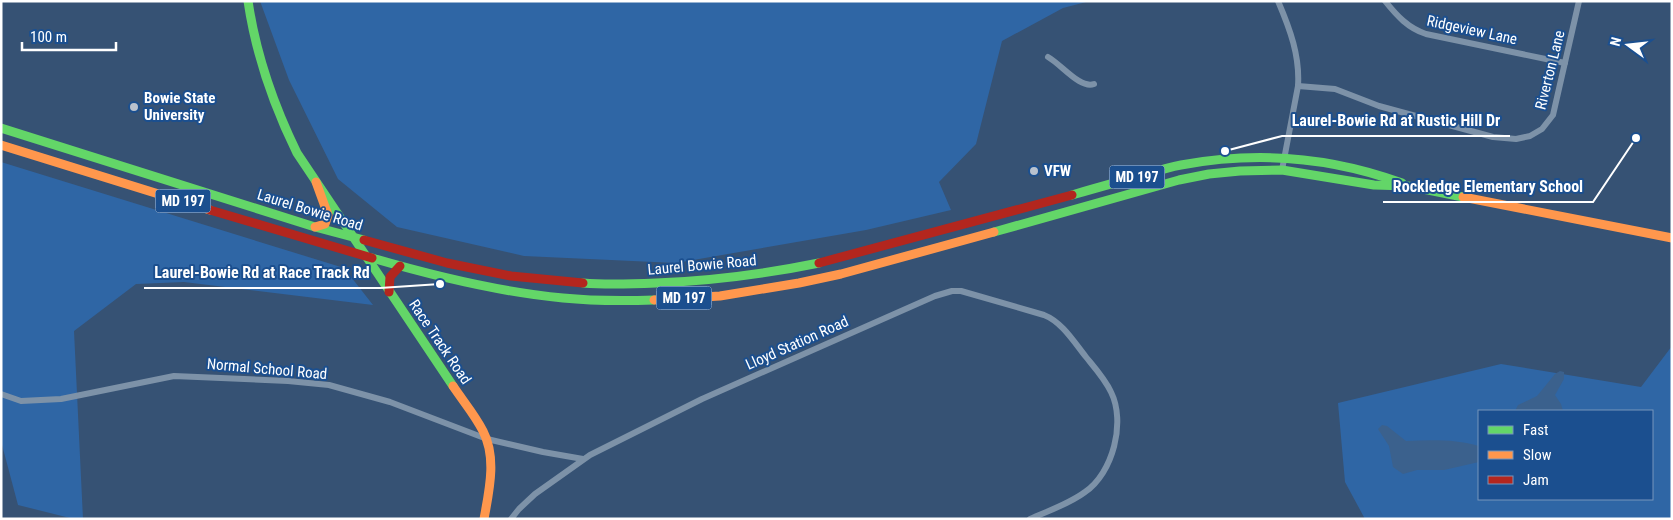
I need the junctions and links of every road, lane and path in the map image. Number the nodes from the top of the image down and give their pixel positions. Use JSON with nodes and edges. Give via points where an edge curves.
{"nodes":[{"id":1,"x":248,"y":1,"type":"edge"},
{"id":2,"x":1278,"y":1,"type":"edge"},
{"id":3,"x":1385,"y":1,"type":"edge"},
{"id":4,"x":1579,"y":1,"type":"edge"},
{"id":5,"x":1048,"y":57,"type":"dead end"},
{"id":6,"x":1565,"y":63,"type":"junction"},
{"id":7,"x":1094,"y":84,"type":"dead end"},
{"id":8,"x":1298,"y":86,"type":"junction"},
{"id":9,"x":1,"y":128,"type":"edge"},
{"id":10,"x":1,"y":145,"type":"edge"},
{"id":11,"x":1285,"y":158,"type":"junction"},
{"id":12,"x":1282,"y":170,"type":"junction"},
{"id":13,"x":316,"y":182,"type":"junction"},
{"id":14,"x":1408,"y":186,"type":"junction"},
{"id":15,"x":315,"y":227,"type":"junction"},
{"id":16,"x":353,"y":238,"type":"junction"},
{"id":17,"x":1672,"y":238,"type":"edge"},
{"id":18,"x":365,"y":257,"type":"junction"},
{"id":19,"x":400,"y":266,"type":"junction"},
{"id":20,"x":389,"y":292,"type":"junction"},
{"id":21,"x":1,"y":394,"type":"edge"},
{"id":22,"x":487,"y":439,"type":"junction"},
{"id":23,"x":581,"y":460,"type":"junction"},
{"id":24,"x":484,"y":519,"type":"edge"},
{"id":25,"x":511,"y":519,"type":"edge"},
{"id":26,"x":1030,"y":519,"type":"edge"}],
"edges":[{"from":1,"to":13,"type":"main road","name":"Race Track Road","via":[[264,80],[289,138]]},
{"from":2,"to":8,"type":"street","via":[[1295,48]]},
{"from":3,"to":6,"type":"street","name":"Ridgeview Lane","via":[[1403,21],[1426,34]]},
{"from":4,"to":6,"type":"street","name":"Riverton Lane"},
{"from":5,"to":7,"type":"street","via":[[1080,82]]},
{"from":6,"to":8,"type":"street","name":"Riverton Lane","via":[[1551,120],[1536,133],[1516,139],[1493,137],[1379,106],[1335,89]]},
{"from":8,"to":11,"type":"street"},
{"from":9,"to":15,"type":"main road","name":"Laurel Bowie Road","number":"MD 197"},
{"from":10,"to":18,"type":"main road","name":"Laurel Bowie Road","number":"MD 197"},
{"from":11,"to":12,"type":"street"},
{"from":11,"to":14,"type":"main road","name":"Laurel Bowie Road","number":"MD 197","via":[[1377,173]]},
{"from":11,"to":16,"type":"main road","name":"Laurel Bowie Road","number":"MD 197","via":[[1230,158],[1180,165],[832,261],[766,274],[703,281],[606,285],[541,280],[474,269]]},
{"from":12,"to":14,"type":"main road","name":"Laurel Bowie Road","number":"MD 197","via":[[1374,185]]},
{"from":12,"to":19,"type":"main road","name":"Laurel Bowie Road","number":"MD 197","via":[[1240,171],[1179,180],[841,274],[720,296],[604,301],[561,298],[511,291]]},
{"from":13,"to":15,"type":"main road","via":[[328,215],[325,224]]},
{"from":13,"to":16,"type":"main road","name":"Race Track Road"},
{"from":14,"to":17,"type":"main road","name":"Laurel Bowie Road","number":"MD 197"},
{"from":15,"to":16,"type":"main road","name":"Laurel Bowie Road","number":"MD 197"},
{"from":16,"to":18,"type":"main road","name":"Race Track Road"},
{"from":18,"to":19,"type":"main road","name":"Laurel Bowie Road","number":"MD 197"},
{"from":18,"to":20,"type":"main road","name":"Race Track Road"},
{"from":19,"to":20,"type":"main road","via":[[391,273]]},
{"from":20,"to":22,"type":"main road","name":"Race Track Road"},
{"from":21,"to":22,"type":"street","name":"Normal School Road","via":[[21,400],[62,399],[174,376],[288,381],[329,385],[390,402]]},
{"from":22,"to":23,"type":"street","name":"Normal School Road"},
{"from":22,"to":24,"type":"main road","name":"Race Track Road","via":[[492,464]]},
{"from":23,"to":25,"type":"street","name":"Lloyd Station Road","via":[[535,494]]},
{"from":23,"to":26,"type":"street","name":"Lloyd Station Road","via":[[702,399],[935,296],[952,291],[969,292],[1049,317],[1059,324],[1111,392],[1116,409],[1117,434],[1109,460],[1100,475],[1085,492]]}]}
